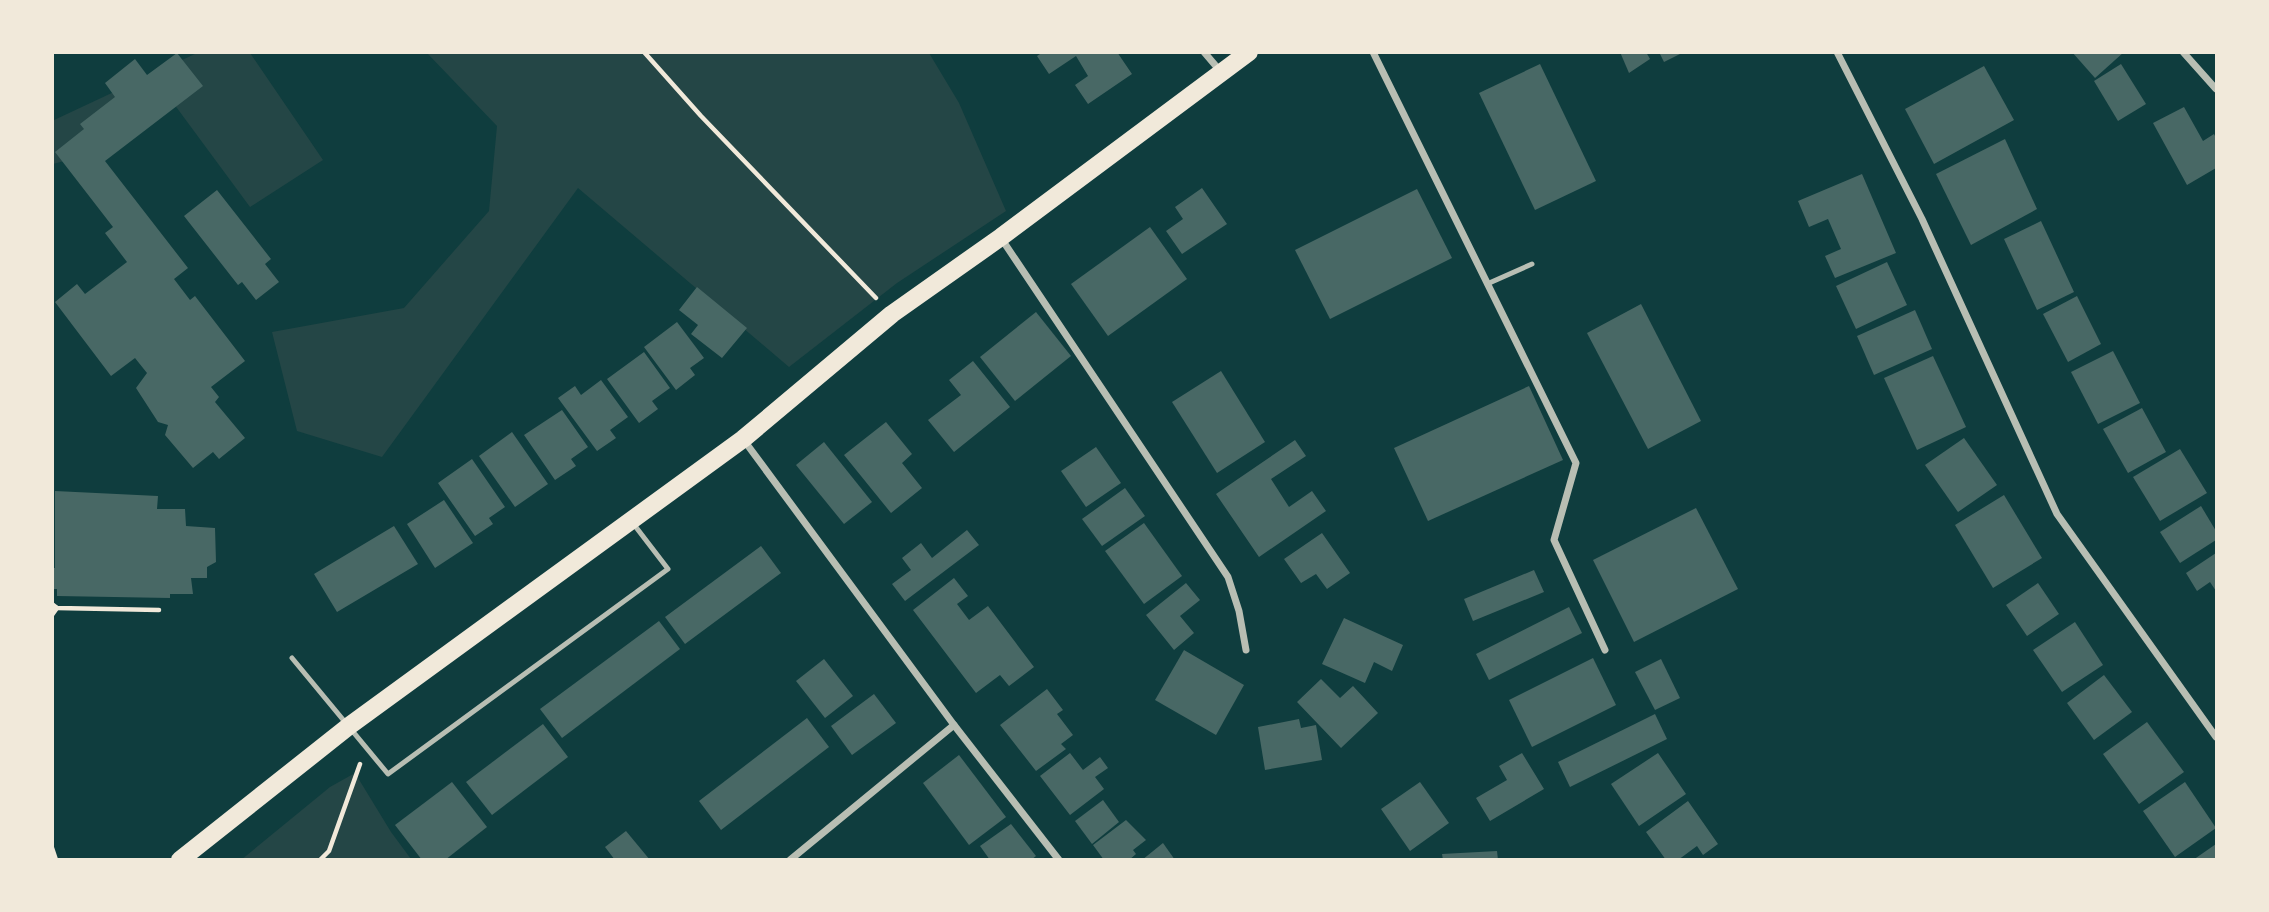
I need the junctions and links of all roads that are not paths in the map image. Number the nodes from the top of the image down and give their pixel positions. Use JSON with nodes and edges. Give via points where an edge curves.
{"nodes":[{"id":1,"x":1204,"y":52,"type":"edge"},
{"id":2,"x":1249,"y":52,"type":"edge"},
{"id":3,"x":1373,"y":52,"type":"edge"},
{"id":4,"x":1838,"y":52,"type":"edge"},
{"id":5,"x":2183,"y":52,"type":"edge"},
{"id":6,"x":1222,"y":73,"type":"junction"},
{"id":7,"x":2217,"y":89,"type":"edge"},
{"id":8,"x":1001,"y":237,"type":"junction"},
{"id":9,"x":1532,"y":264,"type":"dead end"},
{"id":10,"x":1488,"y":284,"type":"junction"},
{"id":11,"x":743,"y":439,"type":"junction"},
{"id":12,"x":631,"y":520,"type":"junction"},
{"id":13,"x":1246,"y":650,"type":"dead end"},
{"id":14,"x":1605,"y":650,"type":"dead end"},
{"id":15,"x":292,"y":658,"type":"dead end"},
{"id":16,"x":954,"y":725,"type":"junction"},
{"id":17,"x":349,"y":726,"type":"junction"},
{"id":18,"x":2217,"y":737,"type":"edge"},
{"id":19,"x":180,"y":859,"type":"edge"},
{"id":20,"x":790,"y":859,"type":"edge"},
{"id":21,"x":1059,"y":859,"type":"edge"}],
"edges":[{"from":1,"to":6,"type":"street"},
{"from":2,"to":6,"type":"main road"},
{"from":3,"to":10,"type":"street"},
{"from":4,"to":18,"type":"street","via":[[1922,219],[2057,514]]},
{"from":5,"to":7,"type":"street"},
{"from":6,"to":8,"type":"main road"},
{"from":8,"to":11,"type":"main road","via":[[892,314]]},
{"from":8,"to":13,"type":"street","via":[[1228,577]]},
{"from":9,"to":10,"type":"lane"},
{"from":10,"to":14,"type":"street","via":[[1576,463],[1554,540]]},
{"from":11,"to":12,"type":"main road"},
{"from":11,"to":16,"type":"street"},
{"from":12,"to":17,"type":"main road"},
{"from":12,"to":17,"type":"lane","via":[[668,569],[388,774]]},
{"from":15,"to":17,"type":"lane"},
{"from":16,"to":20,"type":"street"},
{"from":16,"to":21,"type":"street"},
{"from":17,"to":19,"type":"main road"}]}
